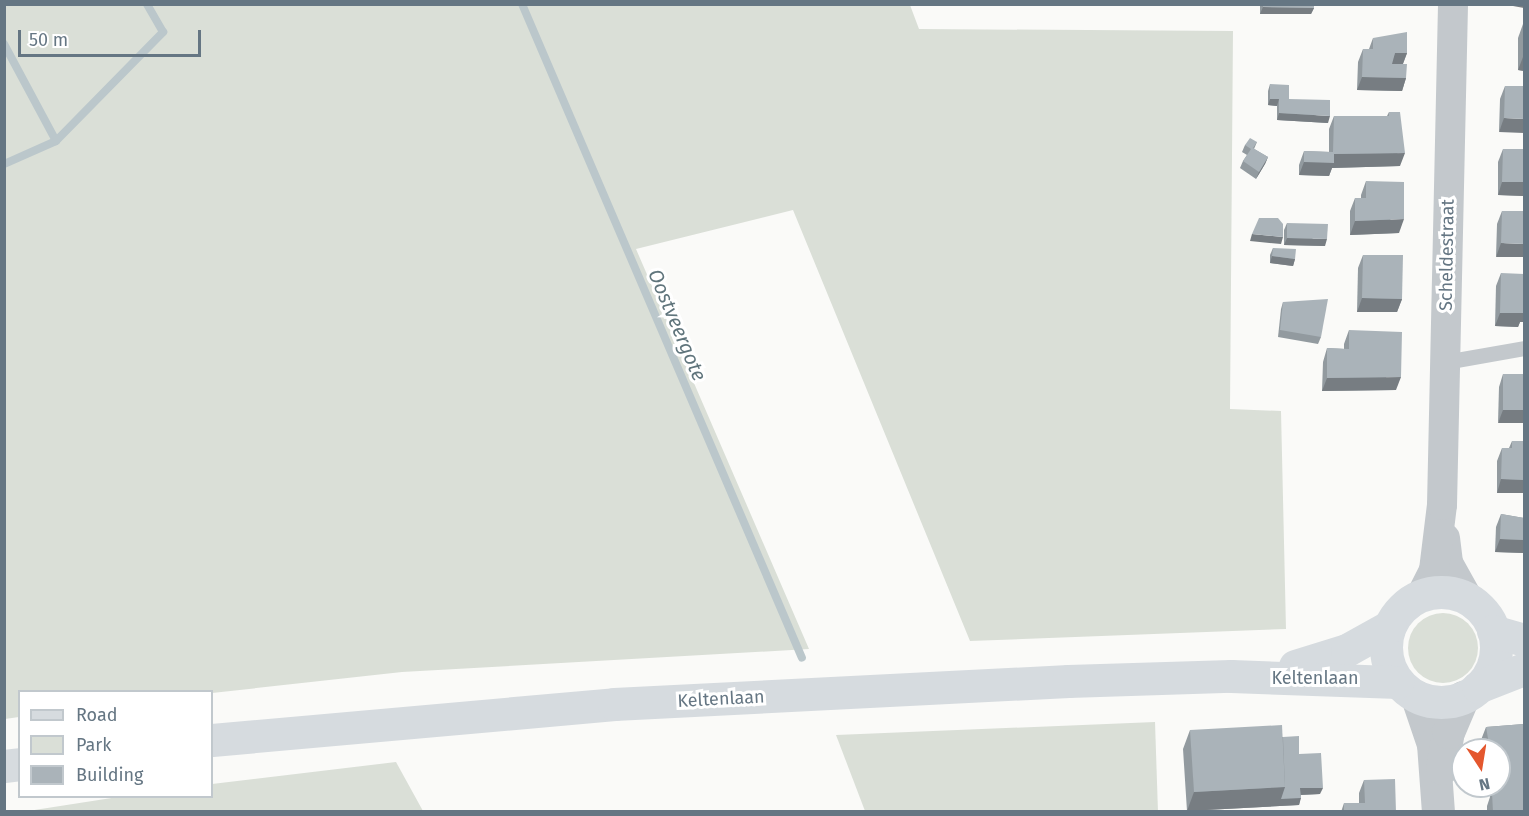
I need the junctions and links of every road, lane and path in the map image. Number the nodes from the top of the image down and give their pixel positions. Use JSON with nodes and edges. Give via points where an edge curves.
{"nodes":[{"id":1,"x":1453,"y":4,"type":"edge"},
{"id":2,"x":1524,"y":348,"type":"edge"},
{"id":3,"x":1445,"y":362,"type":"junction"},
{"id":4,"x":1442,"y":505,"type":"junction"},
{"id":5,"x":1421,"y":596,"type":"junction"},
{"id":6,"x":1468,"y":599,"type":"junction"},
{"id":7,"x":1390,"y":626,"type":"junction"},
{"id":8,"x":1493,"y":631,"type":"junction"},
{"id":9,"x":1524,"y":640,"type":"edge"},
{"id":10,"x":1524,"y":669,"type":"edge"},
{"id":11,"x":1232,"y":676,"type":"junction"},
{"id":12,"x":1408,"y":689,"type":"junction"},
{"id":13,"x":1470,"y":692,"type":"junction"},
{"id":14,"x":213,"y":740,"type":"edge"},
{"id":15,"x":1438,"y":804,"type":"edge"}],
"edges":[{"from":1,"to":3,"type":"street","name":"Scheldestraat"},
{"from":2,"to":3,"type":"lane"},
{"from":3,"to":4,"type":"street","name":"Scheldestraat"},
{"from":4,"to":5,"type":"street","name":"Scheldestraat","via":[[1434,570]]},
{"from":4,"to":6,"type":"street","name":"Scheldestraat","via":[[1448,563]]},
{"from":5,"to":6,"type":"main road","via":[[1449,593]]},
{"from":5,"to":7,"type":"main road","name":"Keltenlaan"},
{"from":6,"to":8,"type":"main road"},
{"from":7,"to":11,"type":"main road","name":"Keltenlaan","via":[[1319,661]]},
{"from":7,"to":12,"type":"main road","via":[[1387,657]]},
{"from":8,"to":9,"type":"main road"},
{"from":8,"to":13,"type":"main road","via":[[1493,661]]},
{"from":10,"to":13,"type":"main road","name":"Keltenlaan"},
{"from":11,"to":12,"type":"main road","name":"Keltenlaan"},
{"from":11,"to":14,"type":"main road","name":"Keltenlaan","via":[[614,704]]},
{"from":12,"to":13,"type":"main road","name":"Keltenlaan","via":[[1444,702]]},
{"from":12,"to":15,"type":"street","via":[[1433,744]]},
{"from":13,"to":15,"type":"street","via":[[1448,732]]}]}
